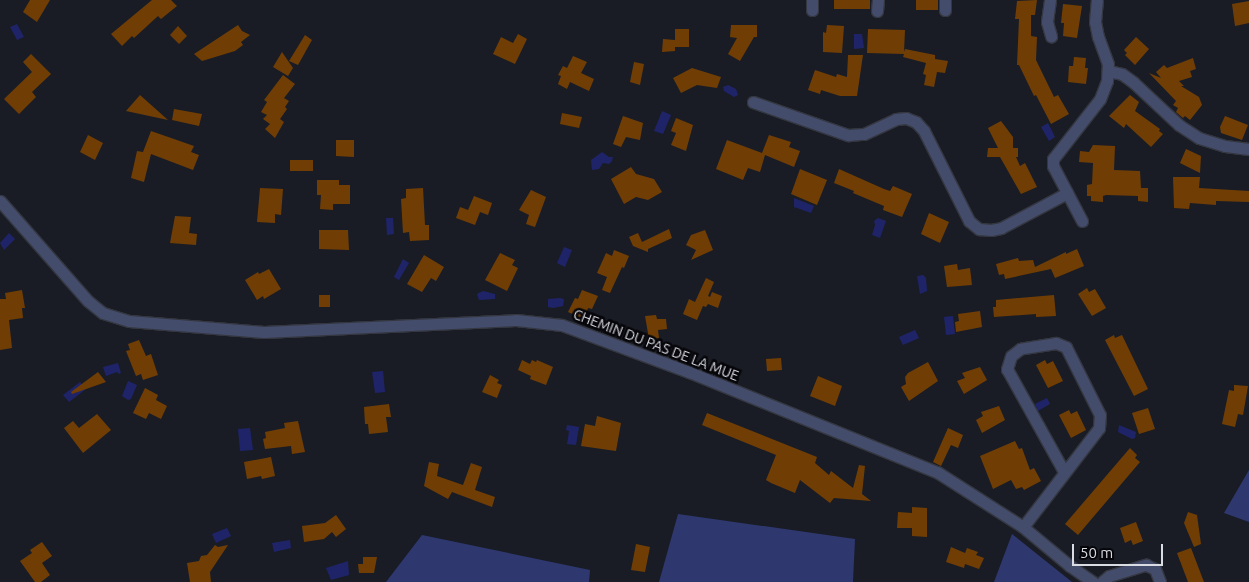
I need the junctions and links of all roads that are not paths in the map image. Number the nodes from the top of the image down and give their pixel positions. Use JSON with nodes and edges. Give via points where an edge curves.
{"nodes":[{"id":1,"x":1050,"y":0,"type":"edge"},
{"id":2,"x":1097,"y":0,"type":"edge"},
{"id":3,"x":1051,"y":36,"type":"dead end"},
{"id":4,"x":1108,"y":71,"type":"junction"},
{"id":5,"x":753,"y":102,"type":"dead end"},
{"id":6,"x":1249,"y":150,"type":"edge"},
{"id":7,"x":1066,"y":193,"type":"junction"},
{"id":8,"x":0,"y":201,"type":"edge"},
{"id":9,"x":1082,"y":220,"type":"dead end"},
{"id":10,"x":1064,"y":472,"type":"junction"},
{"id":11,"x":1023,"y":527,"type":"junction"},
{"id":12,"x":1093,"y":582,"type":"edge"},
{"id":13,"x":1102,"y":582,"type":"edge"},
{"id":14,"x":1160,"y":582,"type":"edge"}],
"edges":[{"from":1,"to":3,"type":"street","via":[[1048,22]]},
{"from":2,"to":4,"type":"street","via":[[1098,37]]},
{"from":4,"to":6,"type":"street","via":[[1122,74],[1133,82],[1179,125],[1199,138]]},
{"from":4,"to":7,"type":"street","via":[[1100,99],[1053,159]]},
{"from":5,"to":7,"type":"street","via":[[848,135],[864,134],[896,119],[916,122],[924,131],[968,221],[979,229],[1001,228]]},
{"from":7,"to":9,"type":"street"},
{"from":8,"to":11,"type":"street","name":"CHEMIN DU PAS DE LA MUE","via":[[88,301],[109,315],[129,321],[264,332],[516,320],[562,325],[938,472]]},
{"from":10,"to":10,"type":"street","via":[[1099,428],[1100,415],[1066,347],[1056,343],[1020,349],[1011,356],[1007,369]]},
{"from":10,"to":11,"type":"street"},
{"from":11,"to":12,"type":"street","name":"CHEMIN DU PAS DE LA MUE"},
{"from":13,"to":14,"type":"street","via":[[1108,576],[1146,565],[1155,569]]}]}
